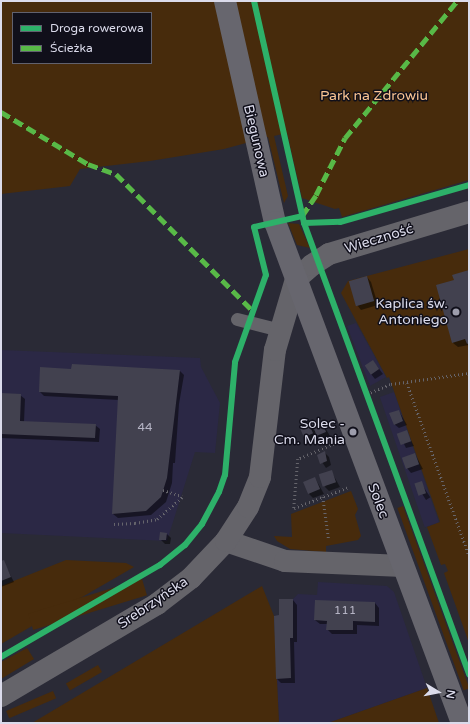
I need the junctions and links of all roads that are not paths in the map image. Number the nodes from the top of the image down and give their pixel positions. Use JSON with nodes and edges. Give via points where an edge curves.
{"nodes":[{"id":1,"x":225,"y":1,"type":"edge"},
{"id":2,"x":469,"y":212,"type":"edge"},
{"id":3,"x":296,"y":280,"type":"junction"},
{"id":4,"x":237,"y":319,"type":"dead end"},
{"id":5,"x":280,"y":330,"type":"junction"},
{"id":6,"x":226,"y":541,"type":"junction"},
{"id":7,"x":403,"y":566,"type":"junction"},
{"id":8,"x":1,"y":696,"type":"edge"},
{"id":9,"x":462,"y":723,"type":"edge"}],
"edges":[{"from":1,"to":3,"type":"main road","name":"Biegunowa","via":[[275,222]]},
{"from":2,"to":3,"type":"street","name":"Wieczność","via":[[329,254]]},
{"from":3,"to":5,"type":"street","name":"Srebrzyńska"},
{"from":3,"to":7,"type":"main road","name":"Solec"},
{"from":4,"to":5,"type":"lane"},
{"from":5,"to":6,"type":"street","name":"Srebrzyńska","via":[[260,477],[248,507]]},
{"from":6,"to":7,"type":"street","via":[[285,561]]},
{"from":6,"to":8,"type":"street","name":"Srebrzyńska","via":[[191,578],[157,604]]},
{"from":7,"to":9,"type":"main road","name":"Solec"}]}
